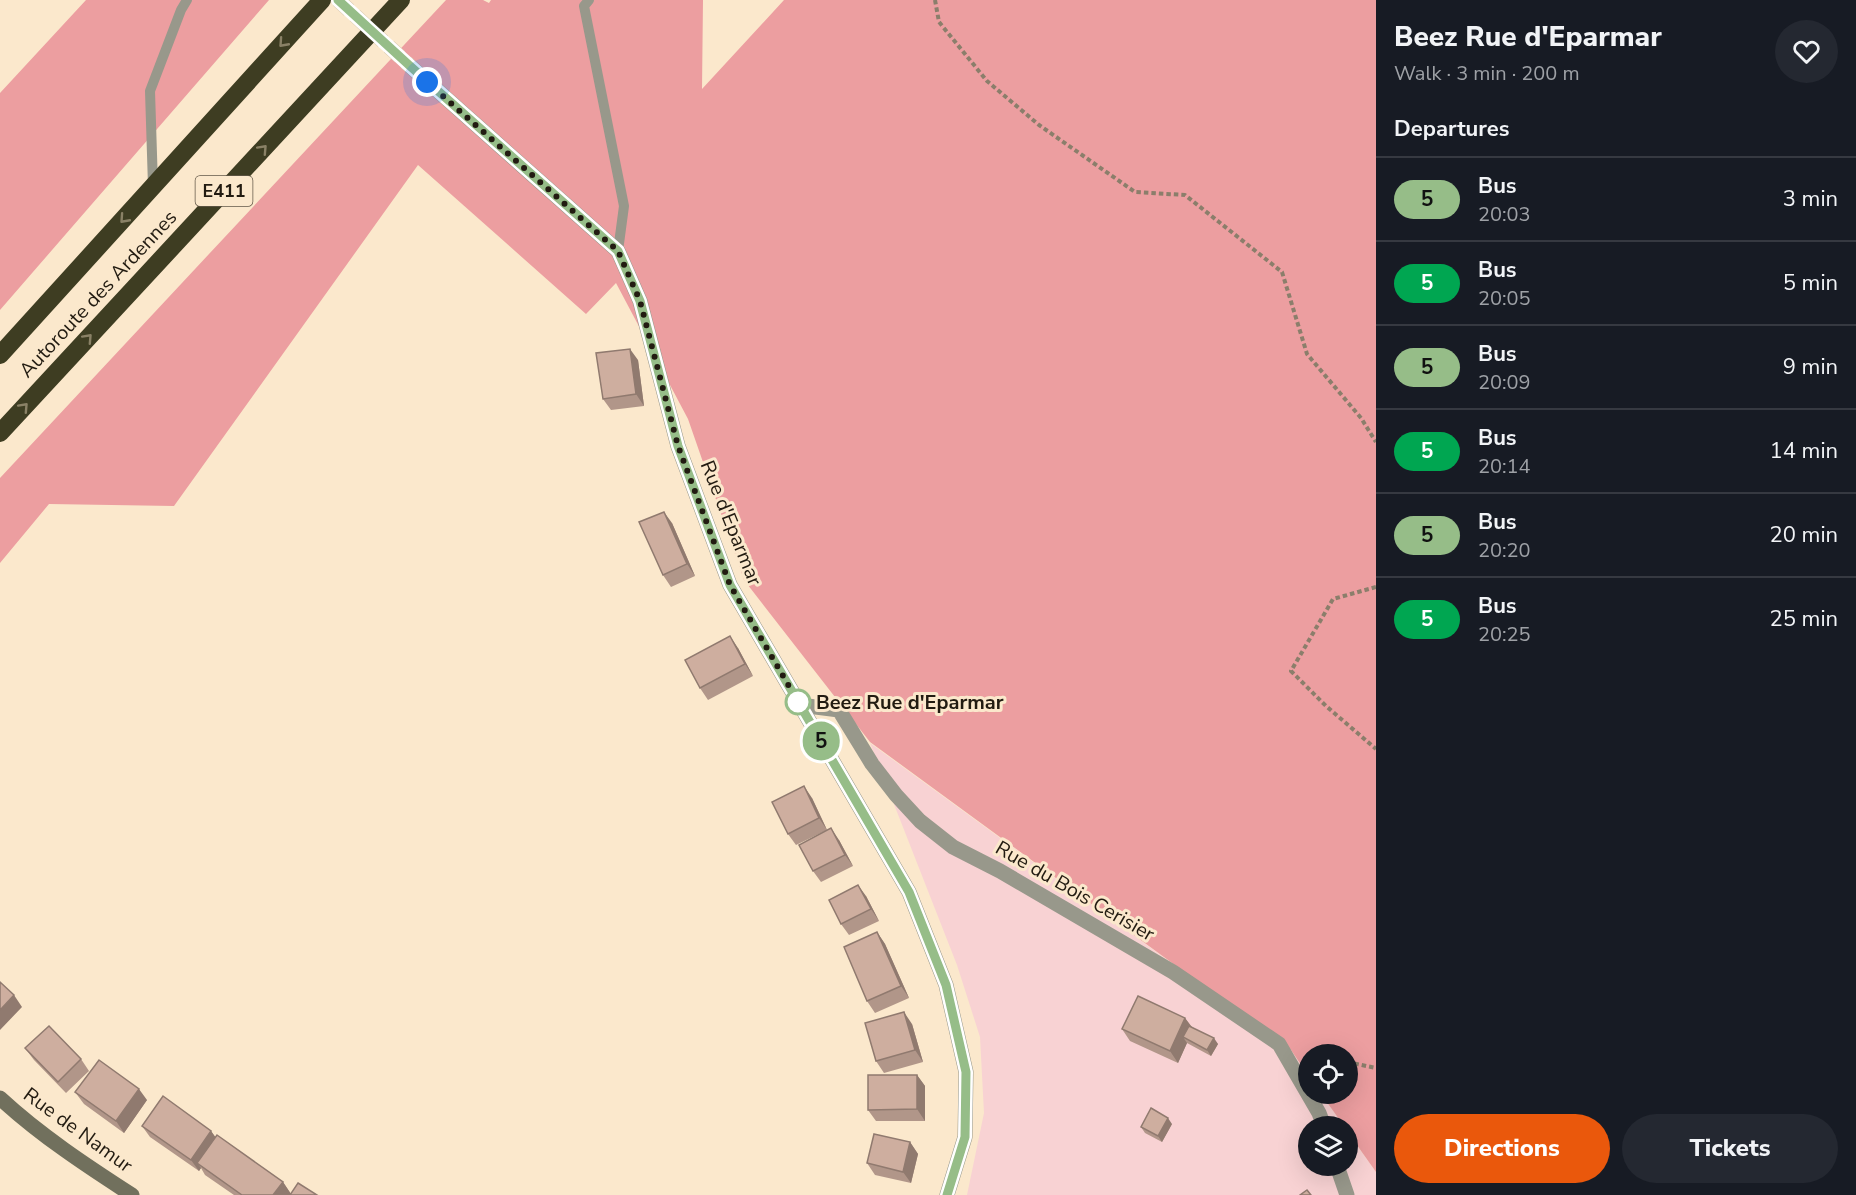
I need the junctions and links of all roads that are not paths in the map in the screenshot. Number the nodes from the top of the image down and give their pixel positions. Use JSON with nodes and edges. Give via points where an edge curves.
{"nodes":[{"id":1,"x":187,"y":0,"type":"edge"},
{"id":2,"x":322,"y":0,"type":"edge"},
{"id":3,"x":401,"y":0,"type":"edge"},
{"id":4,"x":589,"y":0,"type":"edge"},
{"id":5,"x":410,"y":66,"type":"tunnel mouth"},
{"id":6,"x":153,"y":186,"type":"junction"},
{"id":7,"x":618,"y":251,"type":"junction"},
{"id":8,"x":4,"y":350,"type":"edge"},
{"id":9,"x":0,"y":433,"type":"edge"},
{"id":10,"x":800,"y":705,"type":"junction"},
{"id":11,"x":0,"y":1098,"type":"edge"},
{"id":12,"x":1320,"y":1116,"type":"edge"},
{"id":13,"x":1340,"y":1176,"type":"edge"},
{"id":14,"x":132,"y":1195,"type":"edge"},
{"id":15,"x":947,"y":1195,"type":"edge"},
{"id":16,"x":1347,"y":1195,"type":"edge"}],
"edges":[{"from":1,"to":6,"type":"lane","via":[[150,91]]},
{"from":2,"to":6,"type":"highway","name":"Autoroute des Ardennes","number":"E411","one_way":true},
{"from":9,"to":3,"type":"highway","name":"Autoroute des Ardennes","number":"E411","one_way":true},
{"from":4,"to":7,"type":"lane","via":[[584,6],[624,206]]},
{"from":5,"to":7,"type":"street"},
{"from":6,"to":8,"type":"highway","name":"Autoroute des Ardennes","number":"E411","one_way":true},
{"from":7,"to":10,"type":"street","name":"Rue d'Eparmar","via":[[640,301],[678,446],[730,585]]},
{"from":10,"to":12,"type":"street","name":"Rue du Bois Cerisier","via":[[839,710],[896,795],[920,821],[953,847],[1173,972],[1279,1044]]},
{"from":10,"to":15,"type":"street","name":"Rue d'Eparmar","via":[[909,892],[946,985],[966,1072],[965,1137]]},
{"from":11,"to":14,"type":"main road","name":"Rue de Namur"},
{"from":13,"to":16,"type":"street"}]}
